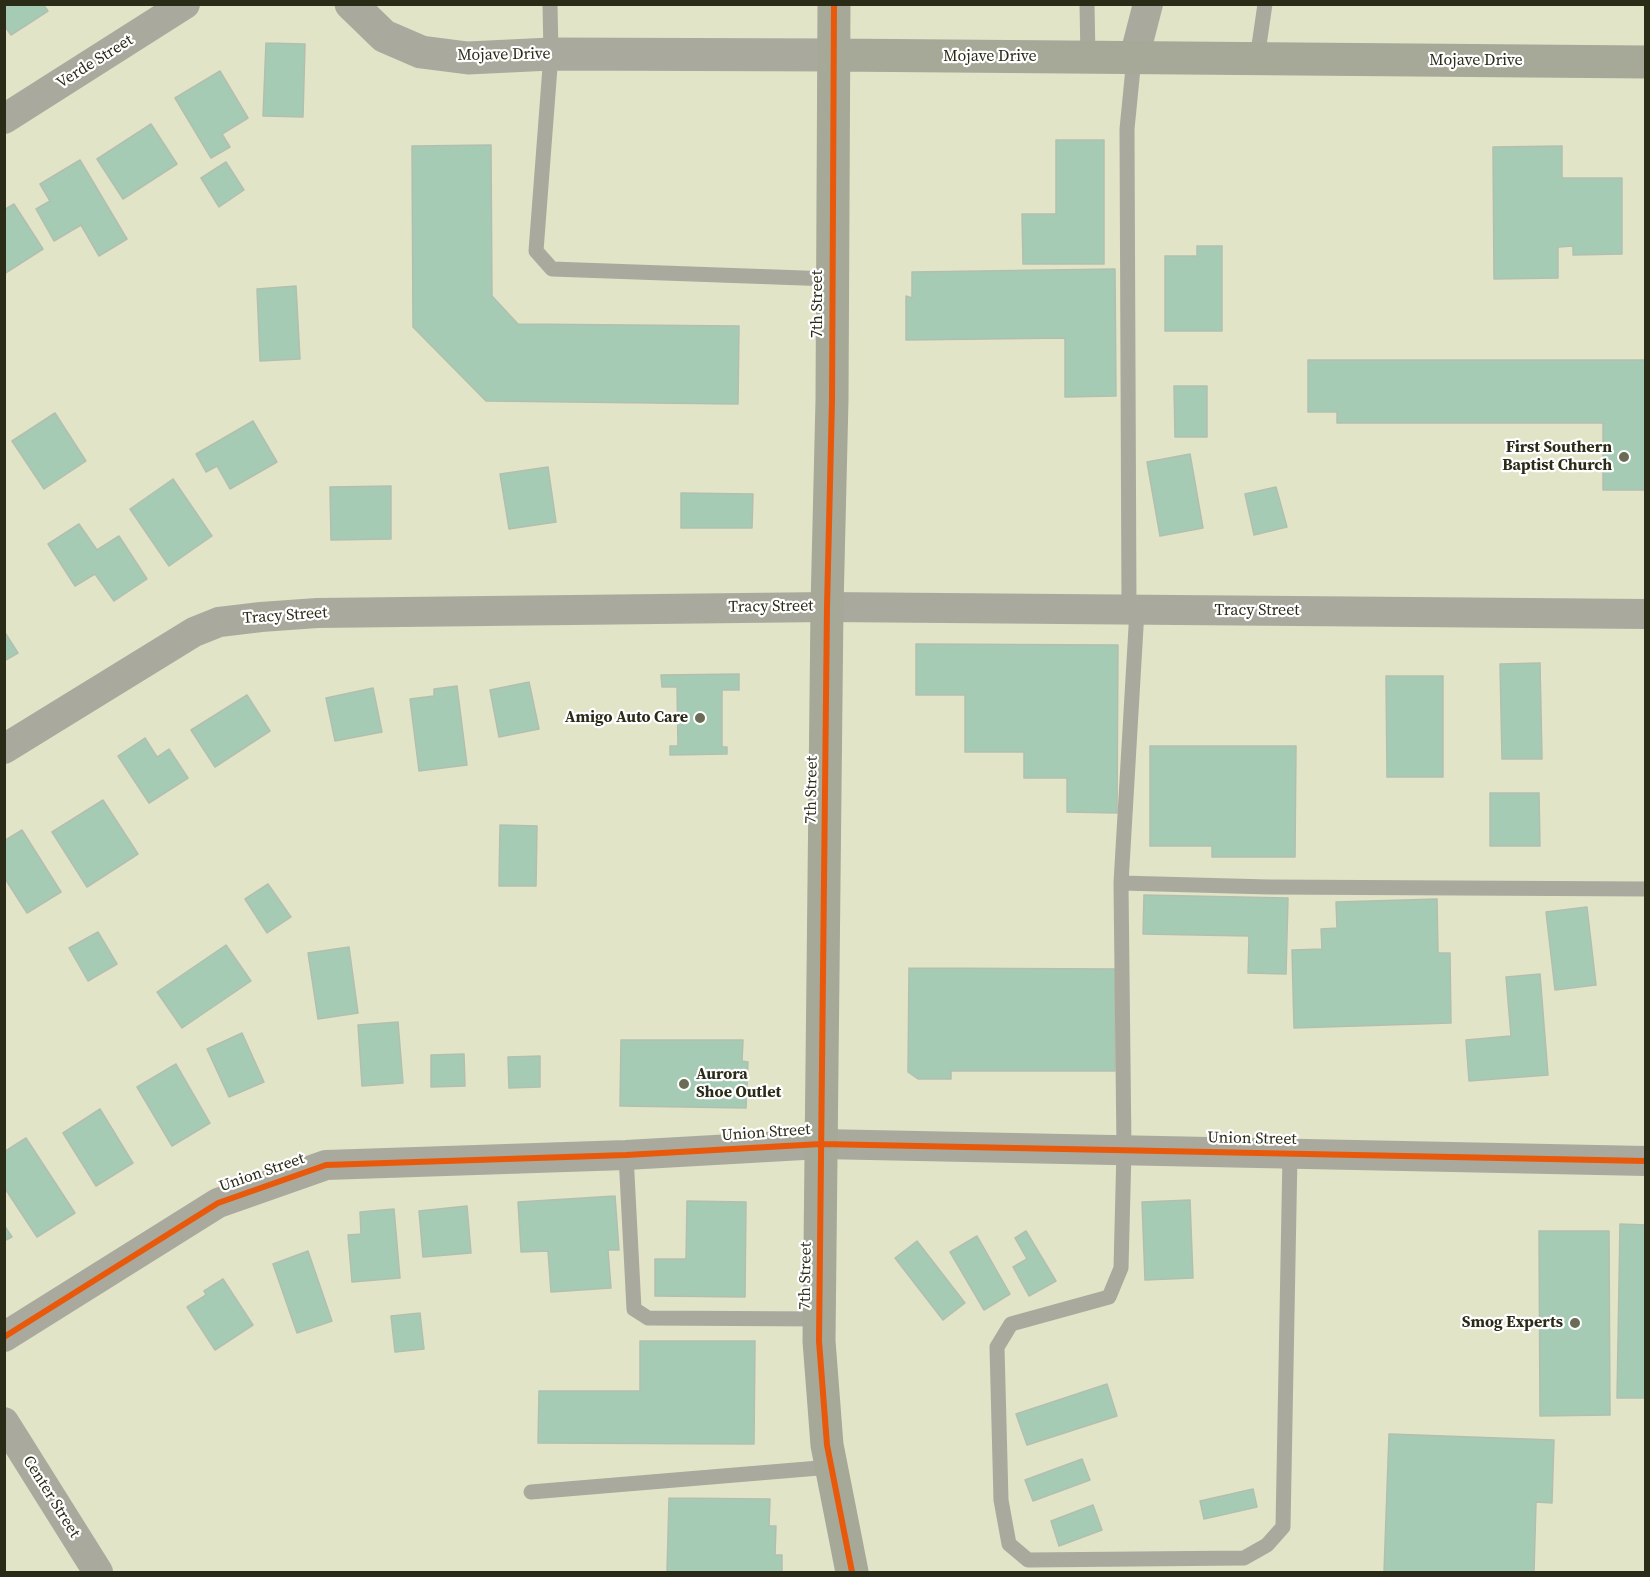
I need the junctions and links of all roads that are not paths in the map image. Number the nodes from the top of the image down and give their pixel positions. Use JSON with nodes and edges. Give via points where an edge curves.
{"nodes":[{"id":1,"x":184,"y":4,"type":"edge"},
{"id":2,"x":351,"y":4,"type":"edge"},
{"id":3,"x":550,"y":4,"type":"edge"},
{"id":4,"x":834,"y":4,"type":"edge"},
{"id":5,"x":1087,"y":4,"type":"edge"},
{"id":6,"x":1148,"y":4,"type":"edge"},
{"id":7,"x":1265,"y":4,"type":"edge"},
{"id":8,"x":551,"y":54,"type":"junction"},
{"id":9,"x":835,"y":55,"type":"junction"},
{"id":10,"x":1088,"y":58,"type":"junction"},
{"id":11,"x":1134,"y":58,"type":"junction"},
{"id":12,"x":1257,"y":59,"type":"junction"},
{"id":13,"x":1646,"y":62,"type":"edge"},
{"id":14,"x":4,"y":119,"type":"edge"},
{"id":15,"x":831,"y":279,"type":"junction"},
{"id":16,"x":827,"y":607,"type":"junction"},
{"id":17,"x":1133,"y":610,"type":"junction"},
{"id":18,"x":1646,"y":614,"type":"edge"},
{"id":19,"x":4,"y":749,"type":"edge"},
{"id":20,"x":1121,"y":883,"type":"junction"},
{"id":21,"x":1646,"y":889,"type":"edge"},
{"id":22,"x":821,"y":1143,"type":"junction"},
{"id":23,"x":1124,"y":1150,"type":"junction"},
{"id":24,"x":1290,"y":1154,"type":"junction"},
{"id":25,"x":626,"y":1155,"type":"junction"},
{"id":26,"x":1646,"y":1161,"type":"edge"},
{"id":27,"x":819,"y":1319,"type":"junction"},
{"id":28,"x":4,"y":1337,"type":"edge"},
{"id":29,"x":4,"y":1422,"type":"edge"},
{"id":30,"x":831,"y":1467,"type":"junction"},
{"id":31,"x":531,"y":1492,"type":"dead end"},
{"id":32,"x":98,"y":1572,"type":"edge"},
{"id":33,"x":852,"y":1572,"type":"edge"}],
"edges":[{"from":1,"to":14,"type":"street","name":"Verde Street"},
{"from":2,"to":8,"type":"street","name":"Mojave Drive","via":[[384,36],[421,52],[468,58]]},
{"from":3,"to":8,"type":"lane"},
{"from":4,"to":9,"type":"main road","name":"7th Street"},
{"from":5,"to":10,"type":"lane"},
{"from":6,"to":11,"type":"street"},
{"from":7,"to":12,"type":"lane"},
{"from":8,"to":9,"type":"street","name":"Mojave Drive"},
{"from":8,"to":15,"type":"lane","via":[[536,251],[552,269]]},
{"from":9,"to":10,"type":"main road","name":"Mojave Drive"},
{"from":9,"to":15,"type":"main road","name":"7th Street"},
{"from":10,"to":11,"type":"main road","name":"Mojave Drive"},
{"from":11,"to":12,"type":"main road","name":"Mojave Drive"},
{"from":11,"to":17,"type":"lane","via":[[1127,129]]},
{"from":12,"to":13,"type":"main road","name":"Mojave Drive"},
{"from":15,"to":16,"type":"main road","name":"7th Street"},
{"from":16,"to":17,"type":"street","name":"Tracy Street"},
{"from":16,"to":19,"type":"street","name":"Tracy Street","via":[[317,613],[219,622],[194,632]]},
{"from":16,"to":22,"type":"main road","name":"7th Street"},
{"from":17,"to":18,"type":"street","name":"Tracy Street"},
{"from":17,"to":20,"type":"lane"},
{"from":20,"to":21,"type":"lane"},
{"from":20,"to":23,"type":"lane"},
{"from":22,"to":23,"type":"street","name":"Union Street"},
{"from":22,"to":25,"type":"street","name":"Union Street"},
{"from":22,"to":27,"type":"main road","name":"7th Street"},
{"from":23,"to":24,"type":"street","name":"Union Street"},
{"from":23,"to":24,"type":"lane","via":[[1121,1268],[1109,1297],[1011,1324],[997,1347],[1001,1500],[1009,1544],[1028,1560],[1244,1558],[1267,1545],[1283,1527]]},
{"from":24,"to":26,"type":"street","name":"Union Street"},
{"from":25,"to":27,"type":"lane","via":[[634,1309],[648,1318]]},
{"from":25,"to":28,"type":"street","name":"Union Street","via":[[326,1165],[218,1203]]},
{"from":27,"to":30,"type":"main road","name":"7th Street"},
{"from":29,"to":32,"type":"street","name":"Center Street"},
{"from":30,"to":31,"type":"lane"},
{"from":30,"to":33,"type":"main road","name":"7th Street"}]}
